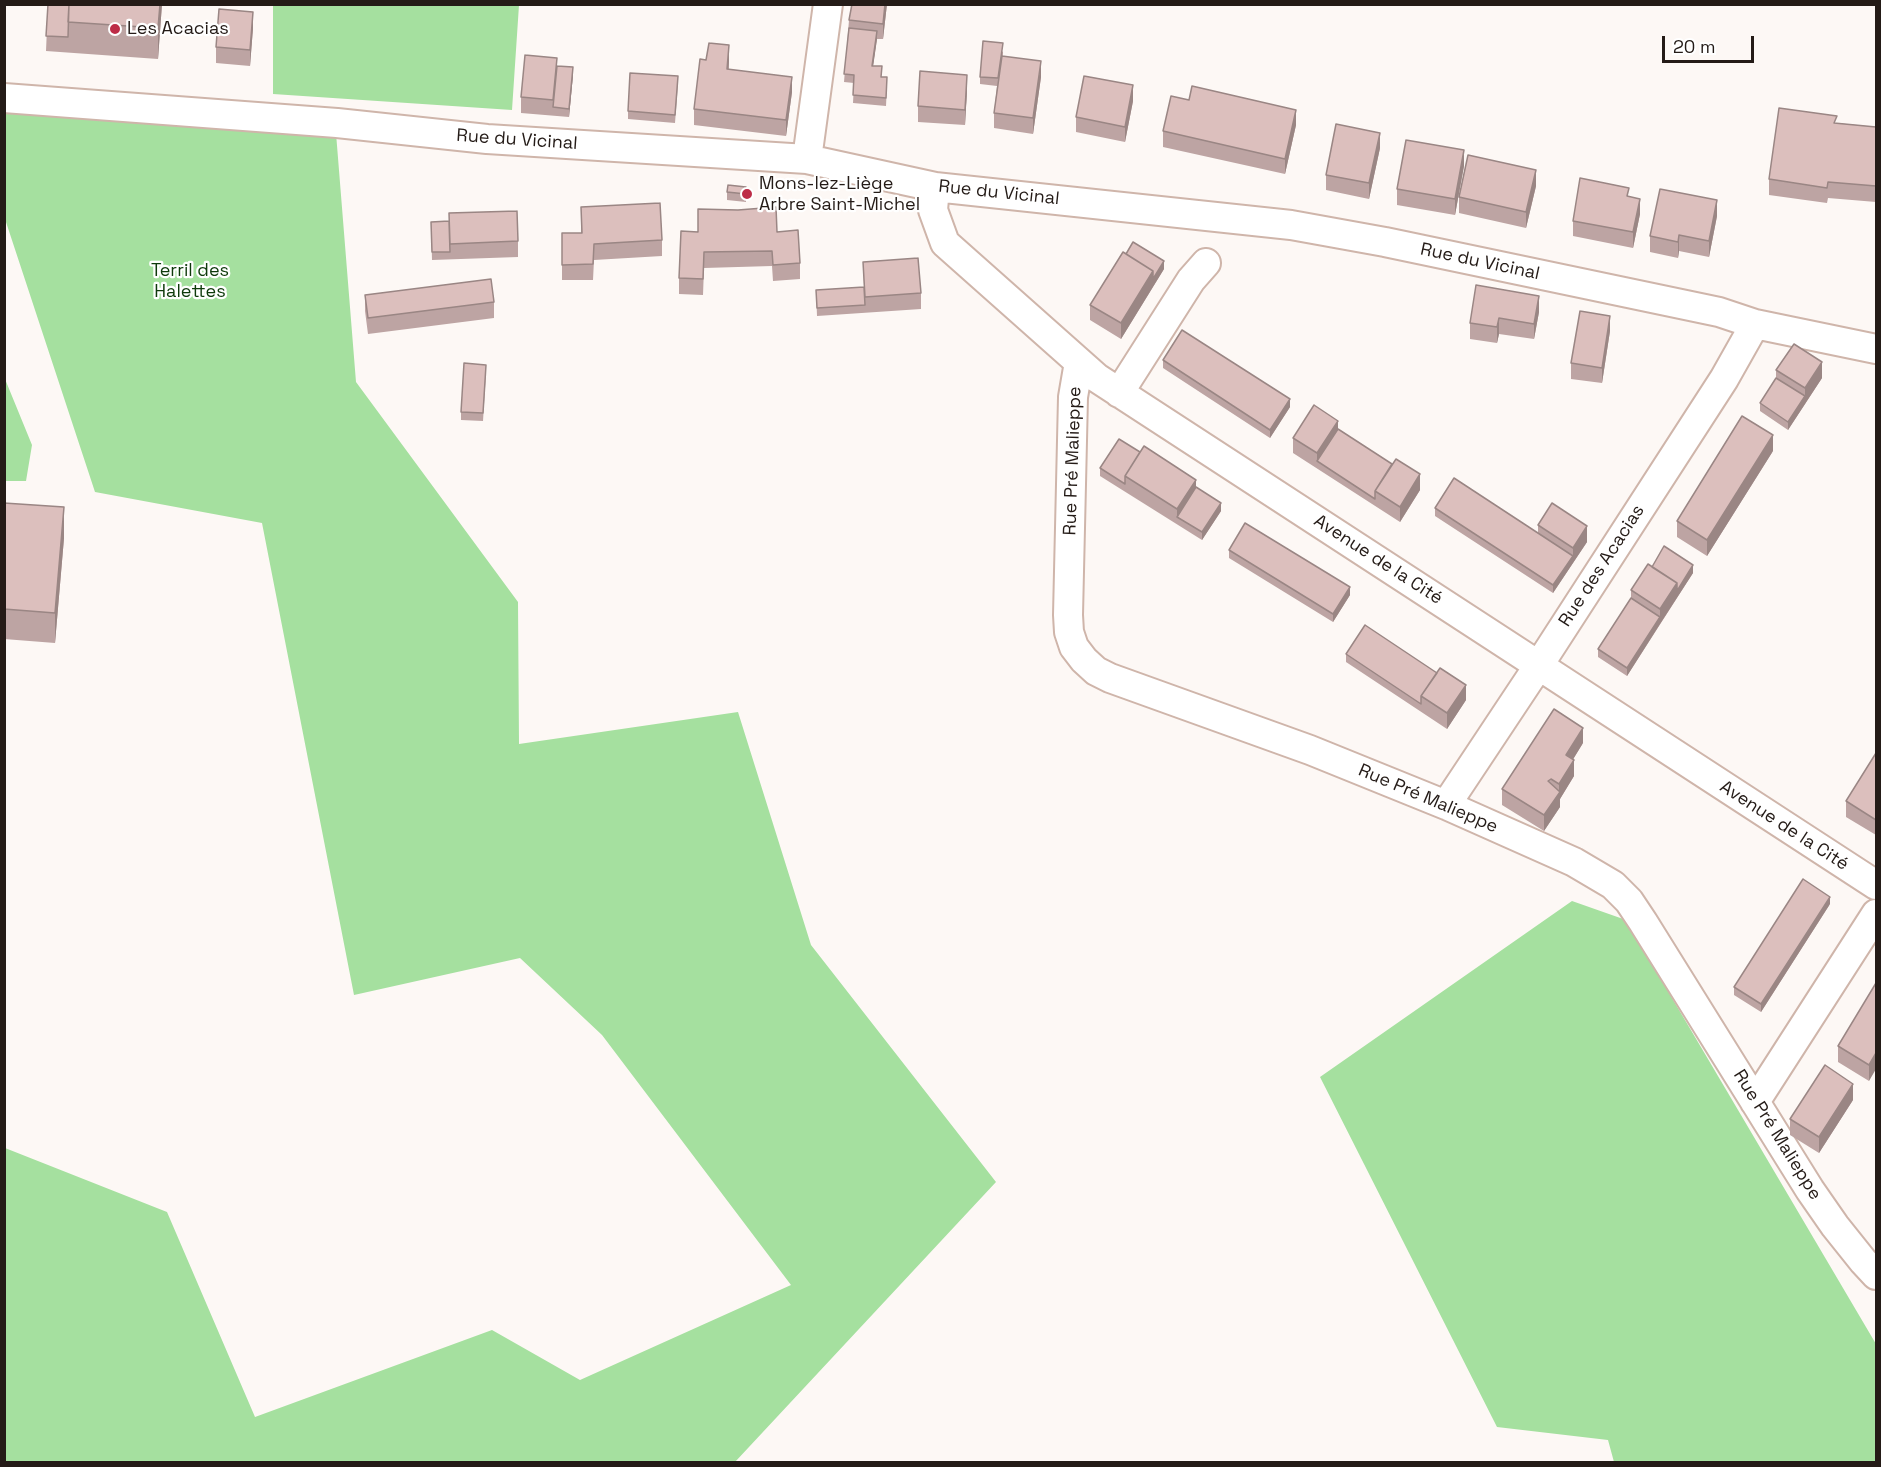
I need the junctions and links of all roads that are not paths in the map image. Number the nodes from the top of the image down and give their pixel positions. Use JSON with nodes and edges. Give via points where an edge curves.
{"nodes":[{"id":1,"x":828,"y":4,"type":"edge"},
{"id":2,"x":4,"y":98,"type":"edge"},
{"id":3,"x":807,"y":159,"type":"junction"},
{"id":4,"x":935,"y":187,"type":"junction"},
{"id":5,"x":1206,"y":263,"type":"dead end"},
{"id":6,"x":1755,"y":324,"type":"junction"},
{"id":7,"x":1876,"y":349,"type":"edge"},
{"id":8,"x":1078,"y":362,"type":"junction"},
{"id":9,"x":1119,"y":393,"type":"junction"},
{"id":10,"x":1539,"y":665,"type":"junction"},
{"id":11,"x":1446,"y":805,"type":"junction"},
{"id":12,"x":1876,"y":885,"type":"edge"},
{"id":13,"x":1876,"y":914,"type":"edge"},
{"id":14,"x":1755,"y":1102,"type":"junction"},
{"id":15,"x":1876,"y":1275,"type":"edge"}],
"edges":[{"from":1,"to":3,"type":"street"},
{"from":2,"to":3,"type":"street","name":"Rue du Vicinal","via":[[337,123],[488,139]]},
{"from":3,"to":4,"type":"street","name":"Rue du Vicinal"},
{"from":4,"to":6,"type":"street","name":"Rue du Vicinal","via":[[1291,225],[1719,312]]},
{"from":4,"to":8,"type":"street","name":"Avenue de la Cité","via":[[933,210],[945,243]]},
{"from":5,"to":9,"type":"street","via":[[1191,280]]},
{"from":6,"to":7,"type":"street","name":"Rue du Vicinal"},
{"from":6,"to":10,"type":"street","name":"Rue des Acacias","via":[[1724,379]]},
{"from":8,"to":9,"type":"street","name":"Avenue de la Cité"},
{"from":8,"to":11,"type":"street","name":"Rue Pré Malieppe","via":[[1073,397],[1068,615],[1074,647],[1084,660],[1110,678],[1310,750]]},
{"from":9,"to":10,"type":"street","name":"Avenue de la Cité"},
{"from":10,"to":11,"type":"street","name":"Rue des Acacias"},
{"from":10,"to":12,"type":"street","name":"Avenue de la Cité"},
{"from":11,"to":14,"type":"street","name":"Rue Pré Malieppe","via":[[1574,862],[1613,885],[1643,922]]},
{"from":13,"to":14,"type":"street"},
{"from":14,"to":15,"type":"street","name":"Rue Pré Malieppe","via":[[1835,1226]]}]}
